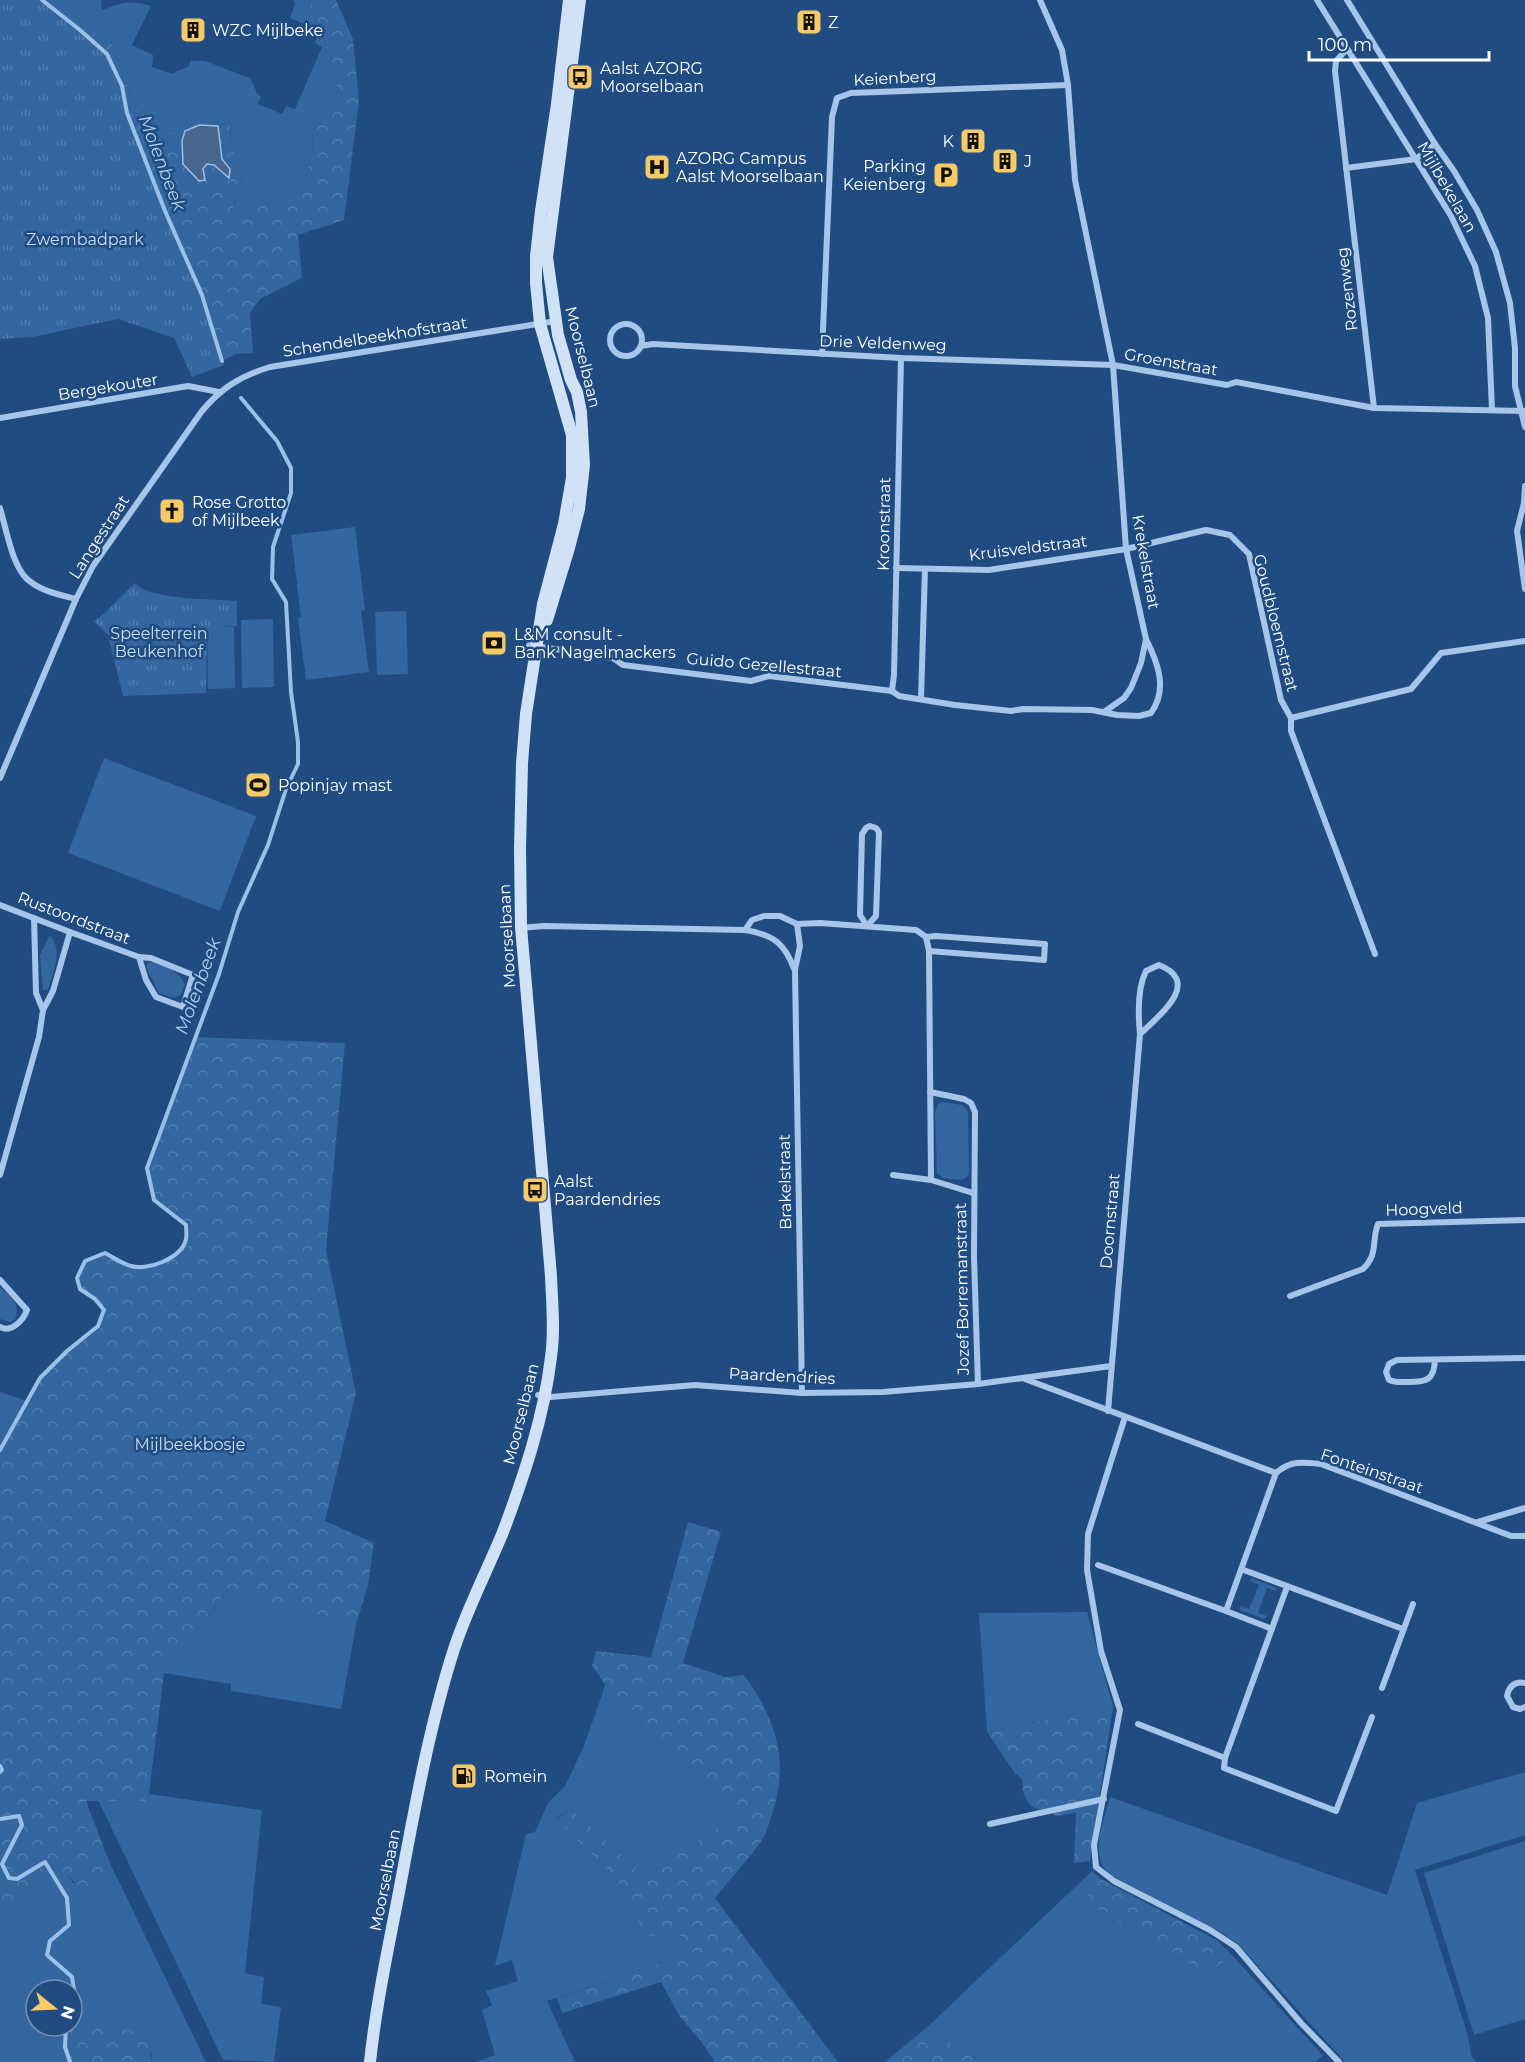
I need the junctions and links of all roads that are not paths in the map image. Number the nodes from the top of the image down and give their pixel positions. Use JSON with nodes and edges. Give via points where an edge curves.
{"nodes":[{"id":1,"x":569,"y":0,"type":"edge"},
{"id":2,"x":580,"y":0,"type":"edge"},
{"id":3,"x":1040,"y":0,"type":"edge"},
{"id":4,"x":1317,"y":0,"type":"edge"},
{"id":5,"x":1347,"y":0,"type":"edge"},
{"id":6,"x":1347,"y":49,"type":"junction"},
{"id":7,"x":1068,"y":86,"type":"junction"},
{"id":8,"x":1435,"y":144,"type":"junction"},
{"id":9,"x":1416,"y":159,"type":"junction"},
{"id":10,"x":1346,"y":168,"type":"junction"},
{"id":11,"x":556,"y":321,"type":"junction"},
{"id":12,"x":540,"y":324,"type":"junction"},
{"id":13,"x":642,"y":339,"type":"junction"},
{"id":14,"x":653,"y":344,"type":"junction"},
{"id":15,"x":640,"y":346,"type":"junction"},
{"id":16,"x":822,"y":354,"type":"junction"},
{"id":17,"x":901,"y":358,"type":"junction"},
{"id":18,"x":1113,"y":365,"type":"junction"},
{"id":19,"x":219,"y":392,"type":"junction"},
{"id":20,"x":1374,"y":408,"type":"junction"},
{"id":21,"x":1492,"y":410,"type":"junction"},
{"id":22,"x":1522,"y":411,"type":"edge"},
{"id":23,"x":0,"y":418,"type":"edge"},
{"id":24,"x":1525,"y":427,"type":"edge"},
{"id":25,"x":1525,"y":486,"type":"edge"},
{"id":26,"x":0,"y":508,"type":"edge"},
{"id":27,"x":1126,"y":549,"type":"junction"},
{"id":28,"x":896,"y":568,"type":"junction"},
{"id":29,"x":925,"y":569,"type":"junction"},
{"id":30,"x":1525,"y":589,"type":"edge"},
{"id":31,"x":76,"y":599,"type":"junction"},
{"id":32,"x":547,"y":605,"type":"junction"},
{"id":33,"x":1146,"y":639,"type":"junction"},
{"id":34,"x":1525,"y":641,"type":"edge"},
{"id":35,"x":534,"y":646,"type":"junction"},
{"id":36,"x":892,"y":691,"type":"junction"},
{"id":37,"x":921,"y":699,"type":"junction"},
{"id":38,"x":1104,"y":712,"type":"junction"},
{"id":39,"x":1292,"y":718,"type":"junction"},
{"id":40,"x":0,"y":778,"type":"edge"},
{"id":41,"x":0,"y":905,"type":"edge"},
{"id":42,"x":34,"y":918,"type":"junction"},
{"id":43,"x":797,"y":924,"type":"junction"},
{"id":44,"x":867,"y":926,"type":"junction"},
{"id":45,"x":518,"y":928,"type":"junction"},
{"id":46,"x":745,"y":930,"type":"junction"},
{"id":47,"x":70,"y":932,"type":"junction"},
{"id":48,"x":926,"y":937,"type":"junction"},
{"id":49,"x":929,"y":951,"type":"junction"},
{"id":50,"x":1375,"y":954,"type":"dead end"},
{"id":51,"x":139,"y":957,"type":"junction"},
{"id":52,"x":795,"y":971,"type":"junction"},
{"id":53,"x":43,"y":1010,"type":"junction"},
{"id":54,"x":1140,"y":1034,"type":"junction"},
{"id":55,"x":930,"y":1092,"type":"junction"},
{"id":56,"x":0,"y":1175,"type":"edge"},
{"id":57,"x":893,"y":1175,"type":"dead end"},
{"id":58,"x":931,"y":1180,"type":"junction"},
{"id":59,"x":973,"y":1192,"type":"junction"},
{"id":60,"x":1525,"y":1220,"type":"edge"},
{"id":61,"x":0,"y":1280,"type":"edge"},
{"id":62,"x":1290,"y":1296,"type":"dead end"},
{"id":63,"x":0,"y":1327,"type":"edge"},
{"id":64,"x":1525,"y":1358,"type":"edge"},
{"id":65,"x":1435,"y":1360,"type":"junction"},
{"id":66,"x":1111,"y":1366,"type":"junction"},
{"id":67,"x":1024,"y":1379,"type":"junction"},
{"id":68,"x":978,"y":1384,"type":"junction"},
{"id":69,"x":802,"y":1393,"type":"junction"},
{"id":70,"x":541,"y":1396,"type":"junction"},
{"id":71,"x":1108,"y":1411,"type":"junction"},
{"id":72,"x":1125,"y":1417,"type":"junction"},
{"id":73,"x":1276,"y":1473,"type":"junction"},
{"id":74,"x":1525,"y":1508,"type":"edge"},
{"id":75,"x":1477,"y":1522,"type":"junction"},
{"id":76,"x":1525,"y":1536,"type":"edge"},
{"id":77,"x":1098,"y":1565,"type":"dead end"},
{"id":78,"x":1241,"y":1569,"type":"junction"},
{"id":79,"x":1287,"y":1587,"type":"junction"},
{"id":80,"x":1413,"y":1604,"type":"dead end"},
{"id":81,"x":1226,"y":1611,"type":"junction"},
{"id":82,"x":1272,"y":1629,"type":"junction"},
{"id":83,"x":1404,"y":1629,"type":"junction"},
{"id":84,"x":1525,"y":1683,"type":"edge"},
{"id":85,"x":1382,"y":1688,"type":"dead end"},
{"id":86,"x":1525,"y":1707,"type":"edge"},
{"id":87,"x":1372,"y":1717,"type":"dead end"},
{"id":88,"x":1138,"y":1724,"type":"dead end"},
{"id":89,"x":1225,"y":1758,"type":"junction"},
{"id":90,"x":1104,"y":1799,"type":"junction"},
{"id":91,"x":990,"y":1824,"type":"dead end"},
{"id":92,"x":370,"y":2062,"type":"edge"},
{"id":93,"x":1339,"y":2062,"type":"edge"}],
"edges":[{"from":1,"to":12,"type":"main road","name":"Moorselbaan","via":[[536,256]]},
{"from":2,"to":11,"type":"main road","name":"Moorselbaan","via":[[547,257]]},
{"from":3,"to":7,"type":"street","name":"Groenstraat","via":[[1062,50]]},
{"from":4,"to":6,"type":"street","name":"Mijlbekelaan"},
{"from":5,"to":8,"type":"street","name":"Mijlbekelaan"},
{"from":6,"to":9,"type":"street","name":"Mijlbekelaan"},
{"from":6,"to":10,"type":"street","name":"Rozenweg","via":[[1336,61],[1335,71]]},
{"from":7,"to":16,"type":"street","name":"Keienberg","via":[[851,93],[837,98],[832,117]]},
{"from":7,"to":18,"type":"street","name":"Groenstraat","via":[[1075,180]]},
{"from":8,"to":9,"type":"street"},
{"from":8,"to":22,"type":"street","name":"Mijlbekelaan","via":[[1477,210],[1496,252],[1510,303],[1515,386]]},
{"from":9,"to":10,"type":"street"},
{"from":9,"to":21,"type":"street","name":"Mijlbekelaan","via":[[1451,216],[1475,266],[1488,318]]},
{"from":10,"to":20,"type":"street","name":"Rozenweg"},
{"from":11,"to":12,"type":"street"},
{"from":11,"to":32,"type":"main road","name":"Moorselbaan","via":[[577,392],[585,465],[579,509]]},
{"from":12,"to":19,"type":"street","name":"Schendelbeekhofstraat","via":[[270,367],[244,375]]},
{"from":12,"to":32,"type":"main road","name":"Moorselbaan","via":[[572,435],[573,454],[572,478]]},
{"from":13,"to":14,"type":"street","name":"Drie Veldenweg"},
{"from":13,"to":15,"type":"street"},
{"from":13,"to":15,"type":"street","name":"Drie Veldenweg","via":[[634,326],[624,324],[610,338],[612,348],[620,355],[635,353]]},
{"from":14,"to":15,"type":"street","name":"Drie Veldenweg"},
{"from":14,"to":16,"type":"street","name":"Drie Veldenweg"},
{"from":16,"to":17,"type":"street","name":"Drie Veldenweg"},
{"from":17,"to":18,"type":"street","name":"Drie Veldenweg"},
{"from":17,"to":28,"type":"street","name":"Kroonstraat"},
{"from":18,"to":20,"type":"street","name":"Groenstraat","via":[[1227,385],[1236,382]]},
{"from":18,"to":27,"type":"street","name":"Krekelstraat"},
{"from":19,"to":23,"type":"street","name":"Bergekouter","via":[[188,386]]},
{"from":19,"to":31,"type":"street","name":"Langestraat","via":[[93,566]]},
{"from":20,"to":21,"type":"street","name":"Groenstraat"},
{"from":21,"to":22,"type":"street","name":"Groenstraat"},
{"from":22,"to":24,"type":"street","name":"Mijlbekelaan"},
{"from":25,"to":30,"type":"street","via":[[1517,531]]},
{"from":26,"to":31,"type":"street","via":[[17,565],[27,579]]},
{"from":27,"to":29,"type":"street","name":"Kruisveldstraat","via":[[989,570]]},
{"from":27,"to":33,"type":"street","name":"Krekelstraat"},
{"from":27,"to":39,"type":"street","name":"Goudbloemstraat","via":[[1206,530],[1230,535],[1249,554],[1281,700]]},
{"from":28,"to":29,"type":"street","name":"Kruisveldstraat"},
{"from":28,"to":36,"type":"street","name":"Kroonstraat"},
{"from":29,"to":37,"type":"street"},
{"from":31,"to":40,"type":"street","name":"Langestraat"},
{"from":32,"to":35,"type":"main road","name":"Moorselbaan"},
{"from":33,"to":38,"type":"street","name":"Krekelstraat","via":[[1131,688]]},
{"from":33,"to":38,"type":"street","name":"Guido Gezellestraat","via":[[1155,656],[1161,684],[1155,707],[1151,713],[1139,716]]},
{"from":34,"to":39,"type":"street","via":[[1441,653],[1411,689]]},
{"from":35,"to":36,"type":"street","name":"Guido Gezellestraat","via":[[613,658],[623,665],[751,681],[770,676]]},
{"from":35,"to":45,"type":"main road","name":"Moorselbaan","via":[[522,763]]},
{"from":36,"to":37,"type":"street","name":"Guido Gezellestraat"},
{"from":37,"to":38,"type":"street","name":"Guido Gezellestraat","via":[[1011,711]]},
{"from":39,"to":50,"type":"street","name":"Goudbloemstraat","via":[[1291,731]]},
{"from":41,"to":42,"type":"street","name":"Rustoordstraat"},
{"from":42,"to":47,"type":"street","name":"Rustoordstraat"},
{"from":42,"to":53,"type":"street","via":[[36,993]]},
{"from":43,"to":44,"type":"street"},
{"from":43,"to":46,"type":"street","via":[[780,916],[764,916],[752,920]]},
{"from":43,"to":52,"type":"street","name":"Brakelstraat","via":[[800,946]]},
{"from":44,"to":44,"type":"street","via":[[876,916],[879,832],[870,826],[862,834],[860,915]]},
{"from":44,"to":48,"type":"street","via":[[916,930]]},
{"from":45,"to":46,"type":"street","name":"Brakelstraat"},
{"from":45,"to":70,"type":"main road","name":"Moorselbaan","via":[[552,1286],[552,1356]]},
{"from":46,"to":52,"type":"street","name":"Brakelstraat","via":[[780,943]]},
{"from":47,"to":51,"type":"street","name":"Rustoordstraat"},
{"from":47,"to":53,"type":"street","via":[[53,991]]},
{"from":48,"to":49,"type":"street"},
{"from":48,"to":49,"type":"street","via":[[1045,944],[1044,960]]},
{"from":49,"to":55,"type":"street"},
{"from":51,"to":51,"type":"street","name":"Rustoordstraat","via":[[193,975],[183,1007],[156,997]]},
{"from":52,"to":69,"type":"street","name":"Brakelstraat"},
{"from":53,"to":56,"type":"street"},
{"from":54,"to":54,"type":"street","name":"Doornstraat","via":[[1142,980],[1146,971],[1159,965],[1174,975],[1176,993]]},
{"from":54,"to":66,"type":"street","name":"Doornstraat"},
{"from":55,"to":58,"type":"street"},
{"from":55,"to":59,"type":"street","name":"Jozef Borremanstraat","via":[[964,1099],[975,1112]]},
{"from":57,"to":58,"type":"street","name":"Jozef Borremanstraat"},
{"from":58,"to":59,"type":"street","name":"Jozef Borremanstraat"},
{"from":59,"to":68,"type":"street","name":"Jozef Borremanstraat"},
{"from":60,"to":62,"type":"street","name":"Hoogveld","via":[[1378,1224],[1371,1260],[1363,1269]]},
{"from":61,"to":63,"type":"street","via":[[27,1310],[11,1329]]},
{"from":64,"to":65,"type":"street"},
{"from":65,"to":65,"type":"street","via":[[1435,1371],[1423,1382],[1395,1382],[1389,1380],[1386,1372],[1396,1360]]},
{"from":66,"to":67,"type":"street","name":"Paardendries"},
{"from":66,"to":71,"type":"street","name":"Doornstraat"},
{"from":67,"to":68,"type":"street","name":"Paardendries"},
{"from":67,"to":71,"type":"street","name":"Paardendries"},
{"from":68,"to":69,"type":"street","name":"Paardendries","via":[[883,1392]]},
{"from":69,"to":70,"type":"street","name":"Paardendries","via":[[695,1385]]},
{"from":70,"to":92,"type":"main road","name":"Moorselbaan","via":[[523,1475],[455,1646],[442,1690],[408,1845]]},
{"from":71,"to":72,"type":"street","name":"Paardendries"},
{"from":72,"to":73,"type":"street"},
{"from":72,"to":90,"type":"street","via":[[1088,1534],[1087,1570],[1101,1650],[1120,1710]]},
{"from":73,"to":75,"type":"street","name":"Fonteinstraat","via":[[1286,1464],[1298,1461],[1321,1464]]},
{"from":73,"to":78,"type":"street"},
{"from":74,"to":75,"type":"street"},
{"from":75,"to":76,"type":"street","name":"Fonteinstraat","via":[[1511,1536]]},
{"from":77,"to":81,"type":"street"},
{"from":78,"to":79,"type":"street"},
{"from":78,"to":81,"type":"street"},
{"from":79,"to":82,"type":"street"},
{"from":79,"to":83,"type":"street"},
{"from":80,"to":83,"type":"street"},
{"from":81,"to":82,"type":"street"},
{"from":82,"to":89,"type":"street"},
{"from":83,"to":85,"type":"street"},
{"from":84,"to":86,"type":"street","via":[[1515,1683],[1507,1696],[1513,1707]]},
{"from":87,"to":89,"type":"street","via":[[1336,1811],[1224,1768]]},
{"from":88,"to":89,"type":"street"},
{"from":90,"to":91,"type":"street"},
{"from":90,"to":93,"type":"street","via":[[1094,1845],[1096,1867],[1114,1881],[1236,1947]]}]}
